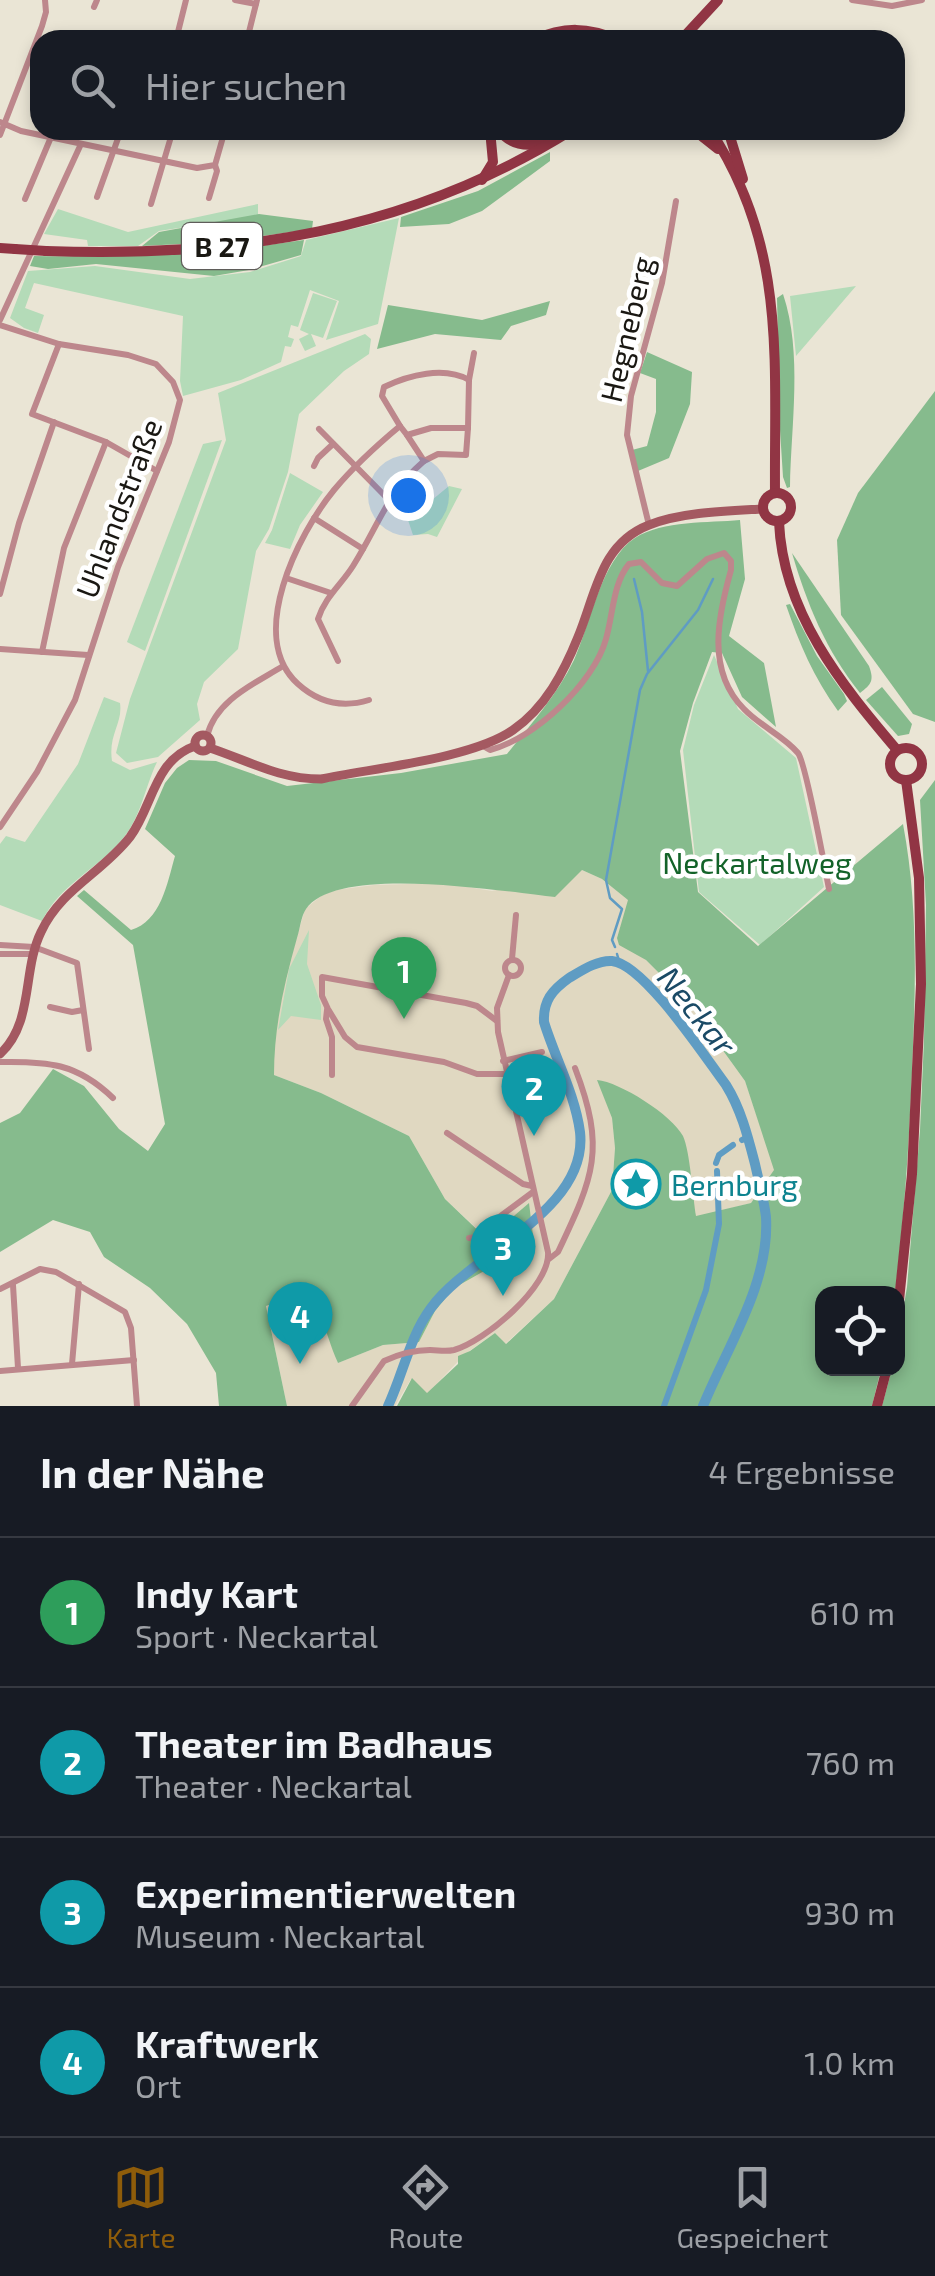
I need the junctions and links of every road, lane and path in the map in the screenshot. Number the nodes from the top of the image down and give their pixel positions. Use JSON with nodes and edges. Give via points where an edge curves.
{"nodes":[{"id":1,"x":45,"y":0,"type":"edge"},
{"id":2,"x":186,"y":0,"type":"edge"},
{"id":3,"x":235,"y":0,"type":"edge"},
{"id":4,"x":718,"y":0,"type":"edge"},
{"id":5,"x":852,"y":0,"type":"edge"},
{"id":6,"x":922,"y":0,"type":"edge"},
{"id":7,"x":256,"y":2,"type":"edge"},
{"id":8,"x":700,"y":20,"type":"junction"},
{"id":9,"x":40,"y":30,"type":"edge"},
{"id":10,"x":178,"y":30,"type":"edge"},
{"id":11,"x":249,"y":30,"type":"edge"},
{"id":12,"x":690,"y":30,"type":"edge"},
{"id":13,"x":696,"y":30,"type":"edge"},
{"id":14,"x":30,"y":55,"type":"edge"},
{"id":15,"x":2,"y":123,"type":"edge"},
{"id":16,"x":30,"y":129,"type":"edge"},
{"id":17,"x":0,"y":135,"type":"edge"},
{"id":18,"x":50,"y":140,"type":"edge"},
{"id":19,"x":69,"y":140,"type":"edge"},
{"id":20,"x":117,"y":140,"type":"edge"},
{"id":21,"x":170,"y":140,"type":"edge"},
{"id":22,"x":223,"y":140,"type":"edge"},
{"id":23,"x":491,"y":140,"type":"edge"},
{"id":24,"x":511,"y":140,"type":"edge"},
{"id":25,"x":706,"y":140,"type":"edge"},
{"id":26,"x":716,"y":140,"type":"edge"},
{"id":27,"x":732,"y":140,"type":"edge"},
{"id":28,"x":554,"y":141,"type":"joint"},
{"id":29,"x":81,"y":144,"type":"junction"},
{"id":30,"x":113,"y":150,"type":"junction"},
{"id":31,"x":726,"y":157,"type":"junction"},
{"id":32,"x":164,"y":162,"type":"junction"},
{"id":33,"x":215,"y":165,"type":"junction"},
{"id":34,"x":481,"y":181,"type":"junction"},
{"id":35,"x":96,"y":197,"type":"dead end"},
{"id":36,"x":209,"y":198,"type":"dead end"},
{"id":37,"x":25,"y":199,"type":"dead end"},
{"id":38,"x":748,"y":199,"type":"junction"},
{"id":39,"x":676,"y":201,"type":"dead end"},
{"id":40,"x":151,"y":204,"type":"dead end"},
{"id":41,"x":0,"y":248,"type":"edge"},
{"id":42,"x":0,"y":323,"type":"edge"},
{"id":43,"x":59,"y":344,"type":"junction"},
{"id":44,"x":474,"y":353,"type":"dead end"},
{"id":45,"x":469,"y":380,"type":"junction"},
{"id":46,"x":54,"y":422,"type":"junction"},
{"id":47,"x":400,"y":426,"type":"junction"},
{"id":48,"x":468,"y":428,"type":"junction"},
{"id":49,"x":319,"y":429,"type":"dead end"},
{"id":50,"x":407,"y":435,"type":"junction"},
{"id":51,"x":106,"y":442,"type":"junction"},
{"id":52,"x":332,"y":444,"type":"junction"},
{"id":53,"x":424,"y":461,"type":"junction"},
{"id":54,"x":314,"y":466,"type":"dead end"},
{"id":55,"x":354,"y":467,"type":"junction"},
{"id":56,"x":157,"y":471,"type":"junction"},
{"id":57,"x":775,"y":493,"type":"junction"},
{"id":58,"x":388,"y":500,"type":"junction"},
{"id":59,"x":763,"y":509,"type":"junction"},
{"id":60,"x":314,"y":518,"type":"junction"},
{"id":61,"x":779,"y":522,"type":"junction"},
{"id":62,"x":649,"y":525,"type":"junction"},
{"id":63,"x":362,"y":549,"type":"junction"},
{"id":64,"x":286,"y":578,"type":"junction"},
{"id":65,"x":332,"y":593,"type":"junction"},
{"id":66,"x":0,"y":594,"type":"edge"},
{"id":67,"x":0,"y":650,"type":"edge"},
{"id":68,"x":42,"y":652,"type":"junction"},
{"id":69,"x":88,"y":655,"type":"junction"},
{"id":70,"x":338,"y":661,"type":"dead end"},
{"id":71,"x":283,"y":666,"type":"junction"},
{"id":72,"x":369,"y":700,"type":"dead end"},
{"id":73,"x":206,"y":736,"type":"junction"},
{"id":74,"x":195,"y":746,"type":"junction"},
{"id":75,"x":484,"y":746,"type":"junction"},
{"id":76,"x":210,"y":748,"type":"junction"},
{"id":77,"x":897,"y":750,"type":"junction"},
{"id":78,"x":922,"y":768,"type":"junction"},
{"id":79,"x":935,"y":775,"type":"edge"},
{"id":80,"x":906,"y":780,"type":"junction"},
{"id":81,"x":0,"y":826,"type":"edge"},
{"id":82,"x":829,"y":889,"type":"dead end"},
{"id":83,"x":516,"y":915,"type":"dead end"},
{"id":84,"x":0,"y":945,"type":"edge"},
{"id":85,"x":33,"y":951,"type":"junction"},
{"id":86,"x":0,"y":954,"type":"edge"},
{"id":87,"x":512,"y":959,"type":"junction"},
{"id":88,"x":509,"y":975,"type":"junction"},
{"id":89,"x":50,"y":1007,"type":"dead end"},
{"id":90,"x":328,"y":1009,"type":"junction"},
{"id":91,"x":83,"y":1010,"type":"junction"},
{"id":92,"x":496,"y":1021,"type":"junction"},
{"id":93,"x":89,"y":1049,"type":"dead end"},
{"id":94,"x":542,"y":1052,"type":"dead end"},
{"id":95,"x":0,"y":1054,"type":"edge"},
{"id":96,"x":503,"y":1061,"type":"junction"},
{"id":97,"x":0,"y":1062,"type":"edge"},
{"id":98,"x":574,"y":1068,"type":"dead end"},
{"id":99,"x":506,"y":1074,"type":"junction"},
{"id":100,"x":332,"y":1075,"type":"dead end"},
{"id":101,"x":112,"y":1098,"type":"dead end"},
{"id":102,"x":447,"y":1133,"type":"dead end"},
{"id":103,"x":533,"y":1192,"type":"junction"},
{"id":104,"x":469,"y":1238,"type":"dead end"},
{"id":105,"x":548,"y":1259,"type":"junction"},
{"id":106,"x":79,"y":1284,"type":"junction"},
{"id":107,"x":13,"y":1285,"type":"junction"},
{"id":108,"x":900,"y":1286,"type":"edge"},
{"id":109,"x":0,"y":1290,"type":"edge"},
{"id":110,"x":134,"y":1360,"type":"junction"},
{"id":111,"x":72,"y":1364,"type":"junction"},
{"id":112,"x":18,"y":1368,"type":"junction"},
{"id":113,"x":0,"y":1370,"type":"edge"},
{"id":114,"x":885,"y":1376,"type":"edge"},
{"id":115,"x":137,"y":1406,"type":"edge"},
{"id":116,"x":352,"y":1406,"type":"edge"},
{"id":117,"x":877,"y":1406,"type":"edge"}],
"edges":[{"from":1,"to":9,"type":"street"},
{"from":2,"to":10,"type":"street"},
{"from":3,"to":7,"type":"street"},
{"from":4,"to":8,"type":"main road"},
{"from":5,"to":6,"type":"street","via":[[892,6]]},
{"from":7,"to":11,"type":"street"},
{"from":8,"to":12,"type":"main road"},
{"from":8,"to":13,"type":"main road"},
{"from":14,"to":15,"type":"street"},
{"from":15,"to":16,"type":"street"},
{"from":15,"to":17,"type":"street"},
{"from":18,"to":37,"type":"street"},
{"from":19,"to":29,"type":"street"},
{"from":20,"to":30,"type":"street"},
{"from":21,"to":32,"type":"street"},
{"from":22,"to":33,"type":"street"},
{"from":23,"to":34,"type":"main road","via":[[493,162]]},
{"from":24,"to":28,"type":"main road"},
{"from":25,"to":31,"type":"main road"},
{"from":26,"to":31,"type":"main road"},
{"from":27,"to":38,"type":"main road"},
{"from":28,"to":34,"type":"main road","number":"B 27"},
{"from":29,"to":30,"type":"street"},
{"from":29,"to":42,"type":"street"},
{"from":30,"to":32,"type":"street"},
{"from":30,"to":35,"type":"street"},
{"from":31,"to":38,"type":"main road"},
{"from":32,"to":33,"type":"street"},
{"from":32,"to":40,"type":"street"},
{"from":33,"to":36,"type":"street"},
{"from":34,"to":41,"type":"main road","number":"B 27","bridge":true,"via":[[394,214],[291,238],[166,251]]},
{"from":38,"to":57,"type":"main road","via":[[774,306]]},
{"from":39,"to":62,"type":"street","name":"Hegneberg","via":[[626,434]]},
{"from":42,"to":43,"type":"street","name":"Uhlandstraße"},
{"from":43,"to":46,"type":"street","via":[[32,414]]},
{"from":43,"to":56,"type":"street","name":"Uhlandstraße","via":[[143,359],[166,372],[180,400]]},
{"from":44,"to":45,"type":"street"},
{"from":45,"to":47,"type":"street","via":[[432,373],[384,387],[382,396]]},
{"from":45,"to":48,"type":"street"},
{"from":46,"to":51,"type":"street"},
{"from":46,"to":66,"type":"street"},
{"from":47,"to":50,"type":"street"},
{"from":47,"to":55,"type":"street"},
{"from":48,"to":50,"type":"street"},
{"from":48,"to":53,"type":"street","via":[[466,455]]},
{"from":49,"to":52,"type":"street"},
{"from":50,"to":53,"type":"street"},
{"from":51,"to":56,"type":"street"},
{"from":51,"to":68,"type":"street","via":[[64,548]]},
{"from":52,"to":54,"type":"street"},
{"from":52,"to":55,"type":"street"},
{"from":53,"to":58,"type":"street"},
{"from":55,"to":58,"type":"street"},
{"from":55,"to":60,"type":"street"},
{"from":56,"to":69,"type":"street","name":"Uhlandstraße"},
{"from":57,"to":59,"type":"main road"},
{"from":57,"to":61,"type":"main road","via":[[792,506]]},
{"from":58,"to":63,"type":"street"},
{"from":59,"to":61,"type":"main road"},
{"from":59,"to":62,"type":"street"},
{"from":60,"to":63,"type":"street"},
{"from":60,"to":64,"type":"street"},
{"from":61,"to":77,"type":"main road","via":[[789,577],[816,642]]},
{"from":62,"to":75,"type":"street","via":[[606,560],[570,657],[539,706]]},
{"from":63,"to":65,"type":"street"},
{"from":64,"to":65,"type":"street"},
{"from":64,"to":71,"type":"street","via":[[275,627]]},
{"from":65,"to":70,"type":"street","via":[[318,619]]},
{"from":67,"to":68,"type":"street"},
{"from":68,"to":69,"type":"street"},
{"from":69,"to":81,"type":"street","name":"Uhlandstraße","via":[[60,731]]},
{"from":71,"to":72,"type":"street","via":[[322,700]]},
{"from":71,"to":73,"type":"street","via":[[232,698]]},
{"from":73,"to":74,"type":"street"},
{"from":73,"to":76,"type":"street"},
{"from":74,"to":76,"type":"street","via":[[201,752]]},
{"from":74,"to":85,"type":"street","via":[[174,757],[160,776],[131,835],[67,892]]},
{"from":75,"to":76,"type":"street","via":[[321,779],[276,774]]},
{"from":75,"to":82,"type":"street","via":[[512,743],[576,689],[605,644],[629,564],[641,562],[662,583],[677,586],[707,559],[724,554],[731,570],[718,624],[720,663],[742,707],[801,755]]},
{"from":77,"to":78,"type":"main road","via":[[916,750]]},
{"from":77,"to":80,"type":"main road","via":[[891,768]]},
{"from":78,"to":79,"type":"main road"},
{"from":78,"to":80,"type":"main road"},
{"from":80,"to":108,"type":"main road","via":[[919,878],[921,969]]},
{"from":83,"to":87,"type":"street"},
{"from":84,"to":85,"type":"street"},
{"from":85,"to":86,"type":"street"},
{"from":85,"to":91,"type":"street","via":[[77,963]]},
{"from":85,"to":95,"type":"street","via":[[20,1028]]},
{"from":87,"to":88,"type":"street","via":[[505,966]]},
{"from":87,"to":88,"type":"street","via":[[521,970]]},
{"from":88,"to":92,"type":"street"},
{"from":89,"to":91,"type":"street"},
{"from":90,"to":92,"type":"street","via":[[322,977],[466,1003]]},
{"from":90,"to":99,"type":"street","via":[[358,1047],[477,1074]]},
{"from":90,"to":100,"type":"street"},
{"from":91,"to":93,"type":"street"},
{"from":92,"to":96,"type":"street"},
{"from":94,"to":96,"type":"street"},
{"from":96,"to":99,"type":"street"},
{"from":97,"to":101,"type":"street","via":[[56,1064]]},
{"from":98,"to":105,"type":"street","via":[[593,1128],[592,1171],[558,1252]]},
{"from":99,"to":103,"type":"street"},
{"from":102,"to":103,"type":"street"},
{"from":103,"to":104,"type":"street","via":[[486,1236]]},
{"from":103,"to":105,"type":"street"},
{"from":105,"to":116,"type":"street","via":[[536,1287],[485,1332],[453,1350],[390,1358],[374,1370]]},
{"from":106,"to":107,"type":"street","via":[[40,1269]]},
{"from":106,"to":110,"type":"street","via":[[130,1318]]},
{"from":106,"to":111,"type":"street"},
{"from":107,"to":109,"type":"street"},
{"from":107,"to":112,"type":"street"},
{"from":110,"to":111,"type":"street"},
{"from":110,"to":115,"type":"street"},
{"from":111,"to":112,"type":"street"},
{"from":112,"to":113,"type":"street"},
{"from":114,"to":117,"type":"main road"}]}
